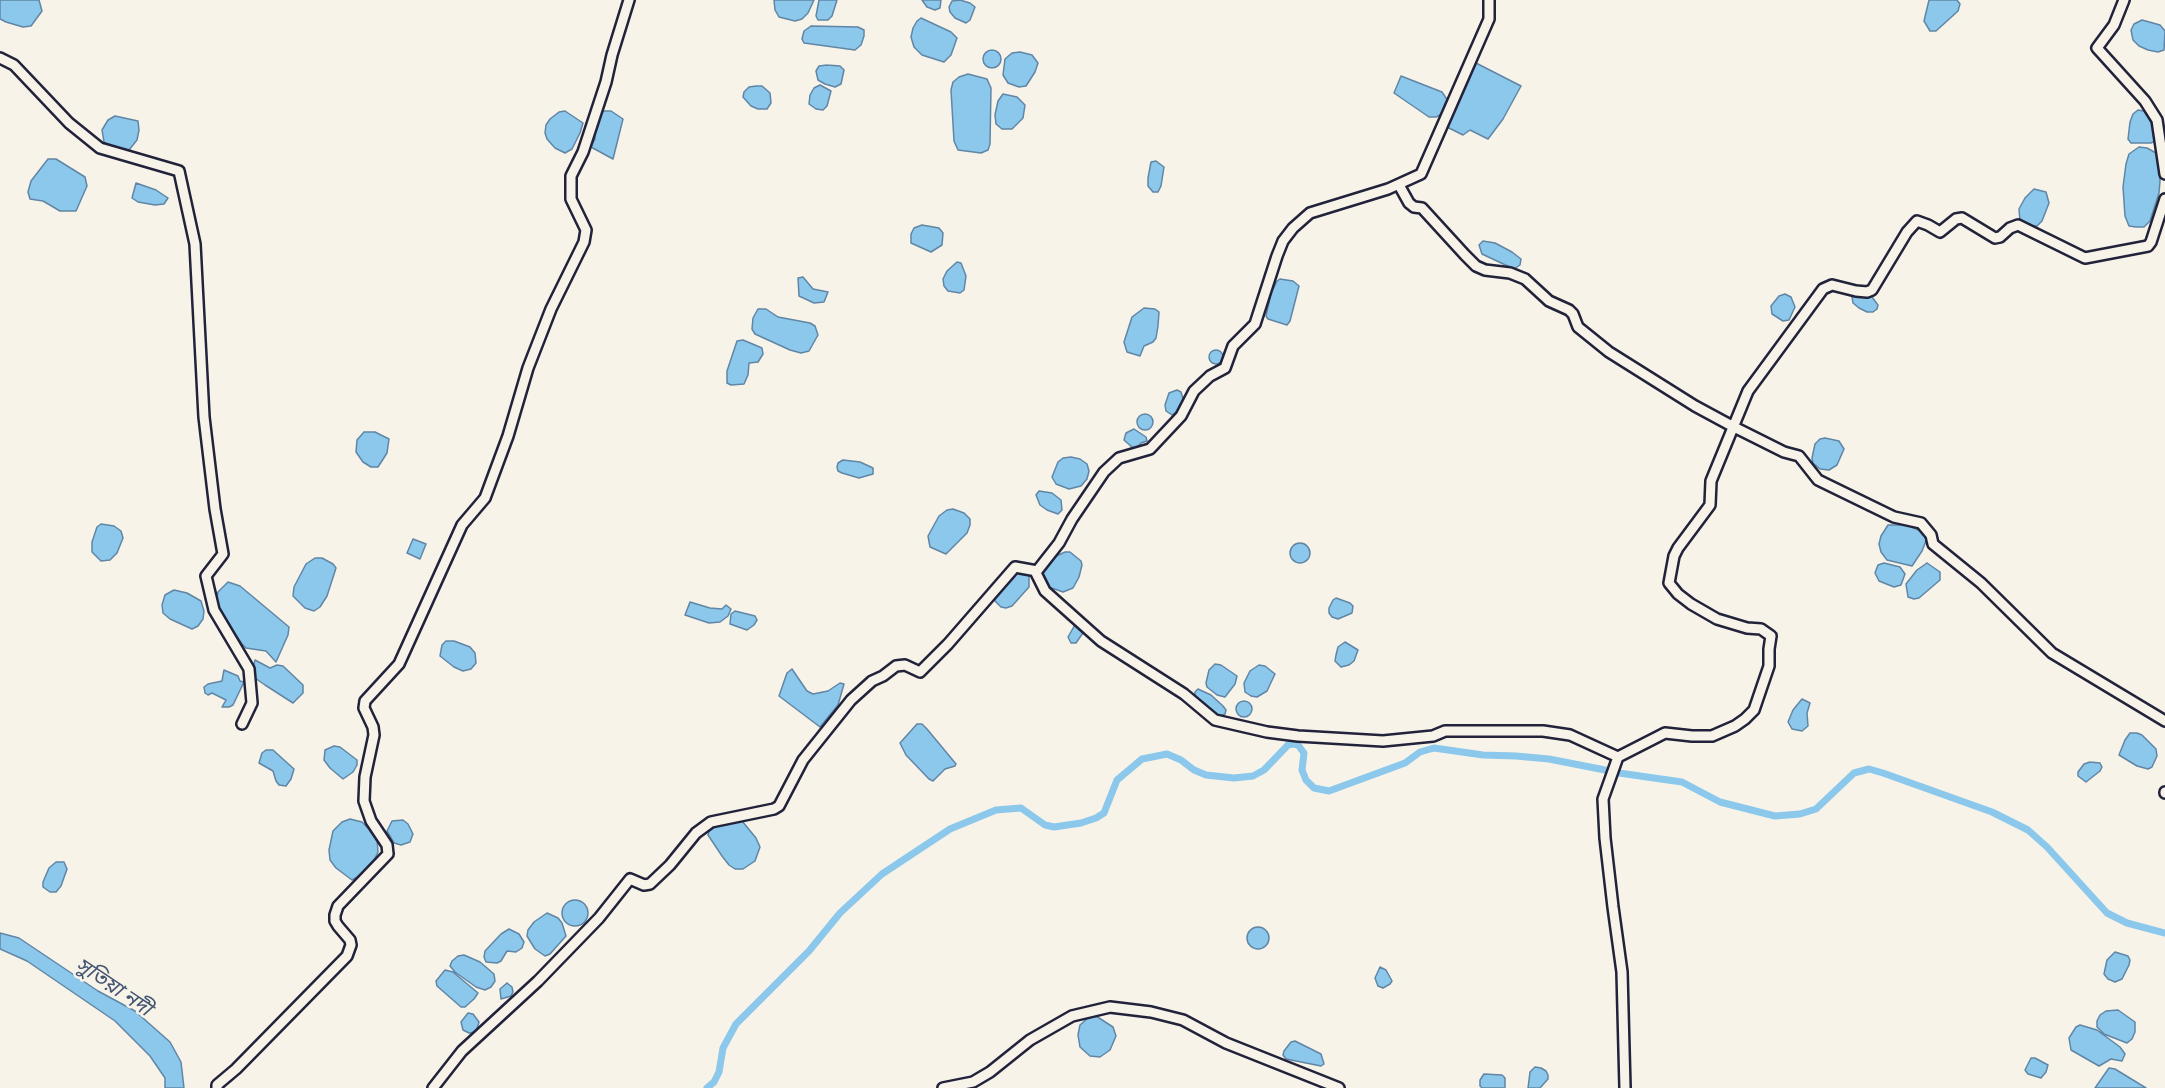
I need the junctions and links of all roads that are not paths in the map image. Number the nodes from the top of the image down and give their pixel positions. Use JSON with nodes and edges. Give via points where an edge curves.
{"nodes":[{"id":1,"x":629,"y":0,"type":"edge"},
{"id":2,"x":1489,"y":0,"type":"edge"},
{"id":3,"x":2124,"y":0,"type":"edge"},
{"id":4,"x":0,"y":58,"type":"edge"},
{"id":5,"x":2165,"y":174,"type":"edge"},
{"id":6,"x":1399,"y":185,"type":"junction"},
{"id":7,"x":2165,"y":199,"type":"edge"},
{"id":8,"x":1732,"y":426,"type":"junction"},
{"id":9,"x":1035,"y":571,"type":"junction"},
{"id":10,"x":2165,"y":721,"type":"edge"},
{"id":11,"x":242,"y":724,"type":"dead end"},
{"id":12,"x":1618,"y":757,"type":"junction"},
{"id":13,"x":216,"y":1088,"type":"edge"},
{"id":14,"x":433,"y":1088,"type":"edge"},
{"id":15,"x":943,"y":1088,"type":"edge"},
{"id":16,"x":1339,"y":1088,"type":"edge"},
{"id":17,"x":1625,"y":1088,"type":"edge"}],
"edges":[{"from":1,"to":13,"type":"street","via":[[583,152],[571,176],[571,199],[586,230],[584,242],[528,368],[485,498],[462,525],[399,664],[365,701],[374,735],[364,801],[388,854],[338,906],[335,921],[350,940],[348,956]]},
{"from":2,"to":6,"type":"street","via":[[1489,19],[1424,170]]},
{"from":3,"to":5,"type":"street","via":[[2114,25],[2097,48],[2157,120]]},
{"from":4,"to":11,"type":"street","via":[[14,65],[69,123],[100,148],[179,171],[195,244],[204,417],[223,554],[206,576],[214,610],[249,669],[252,703]]},
{"from":6,"to":8,"type":"street","via":[[1409,203],[1422,208],[1476,266],[1525,279],[1549,301],[1573,314],[1578,327],[1609,352]]},
{"from":6,"to":9,"type":"street","via":[[1310,213],[1293,228],[1277,256],[1255,324],[1233,346],[1226,368],[1194,391],[1181,416],[1150,449],[1119,458],[1104,472],[1059,543]]},
{"from":7,"to":8,"type":"street","via":[[2148,246],[2085,258],[2018,225],[1995,238],[1962,218],[1940,232],[1917,222],[1872,290],[1832,285],[1823,288],[1748,391]]},
{"from":8,"to":10,"type":"street","via":[[1799,456],[1827,486],[1894,518],[1921,523],[1933,544],[2052,653]]},
{"from":8,"to":12,"type":"street","via":[[1711,481],[1710,505],[1678,548],[1669,583],[1691,604],[1717,619],[1761,629],[1772,636],[1769,666],[1754,710],[1735,726],[1712,736],[1665,733]]},
{"from":9,"to":12,"type":"street","via":[[1045,591],[1101,641],[1184,694],[1215,720],[1298,736],[1383,741],[1433,736],[1445,730],[1543,731],[1570,735]]},
{"from":9,"to":14,"type":"street","via":[[1015,567],[920,672],[905,664],[896,666],[850,700],[803,760],[779,806],[711,822],[650,884],[630,879],[546,973],[462,1051]]},
{"from":12,"to":17,"type":"street","via":[[1603,799],[1622,972]]},
{"from":15,"to":16,"type":"street","via":[[973,1082],[1030,1040],[1072,1016],[1110,1006],[1183,1020],[1226,1043]]}]}
